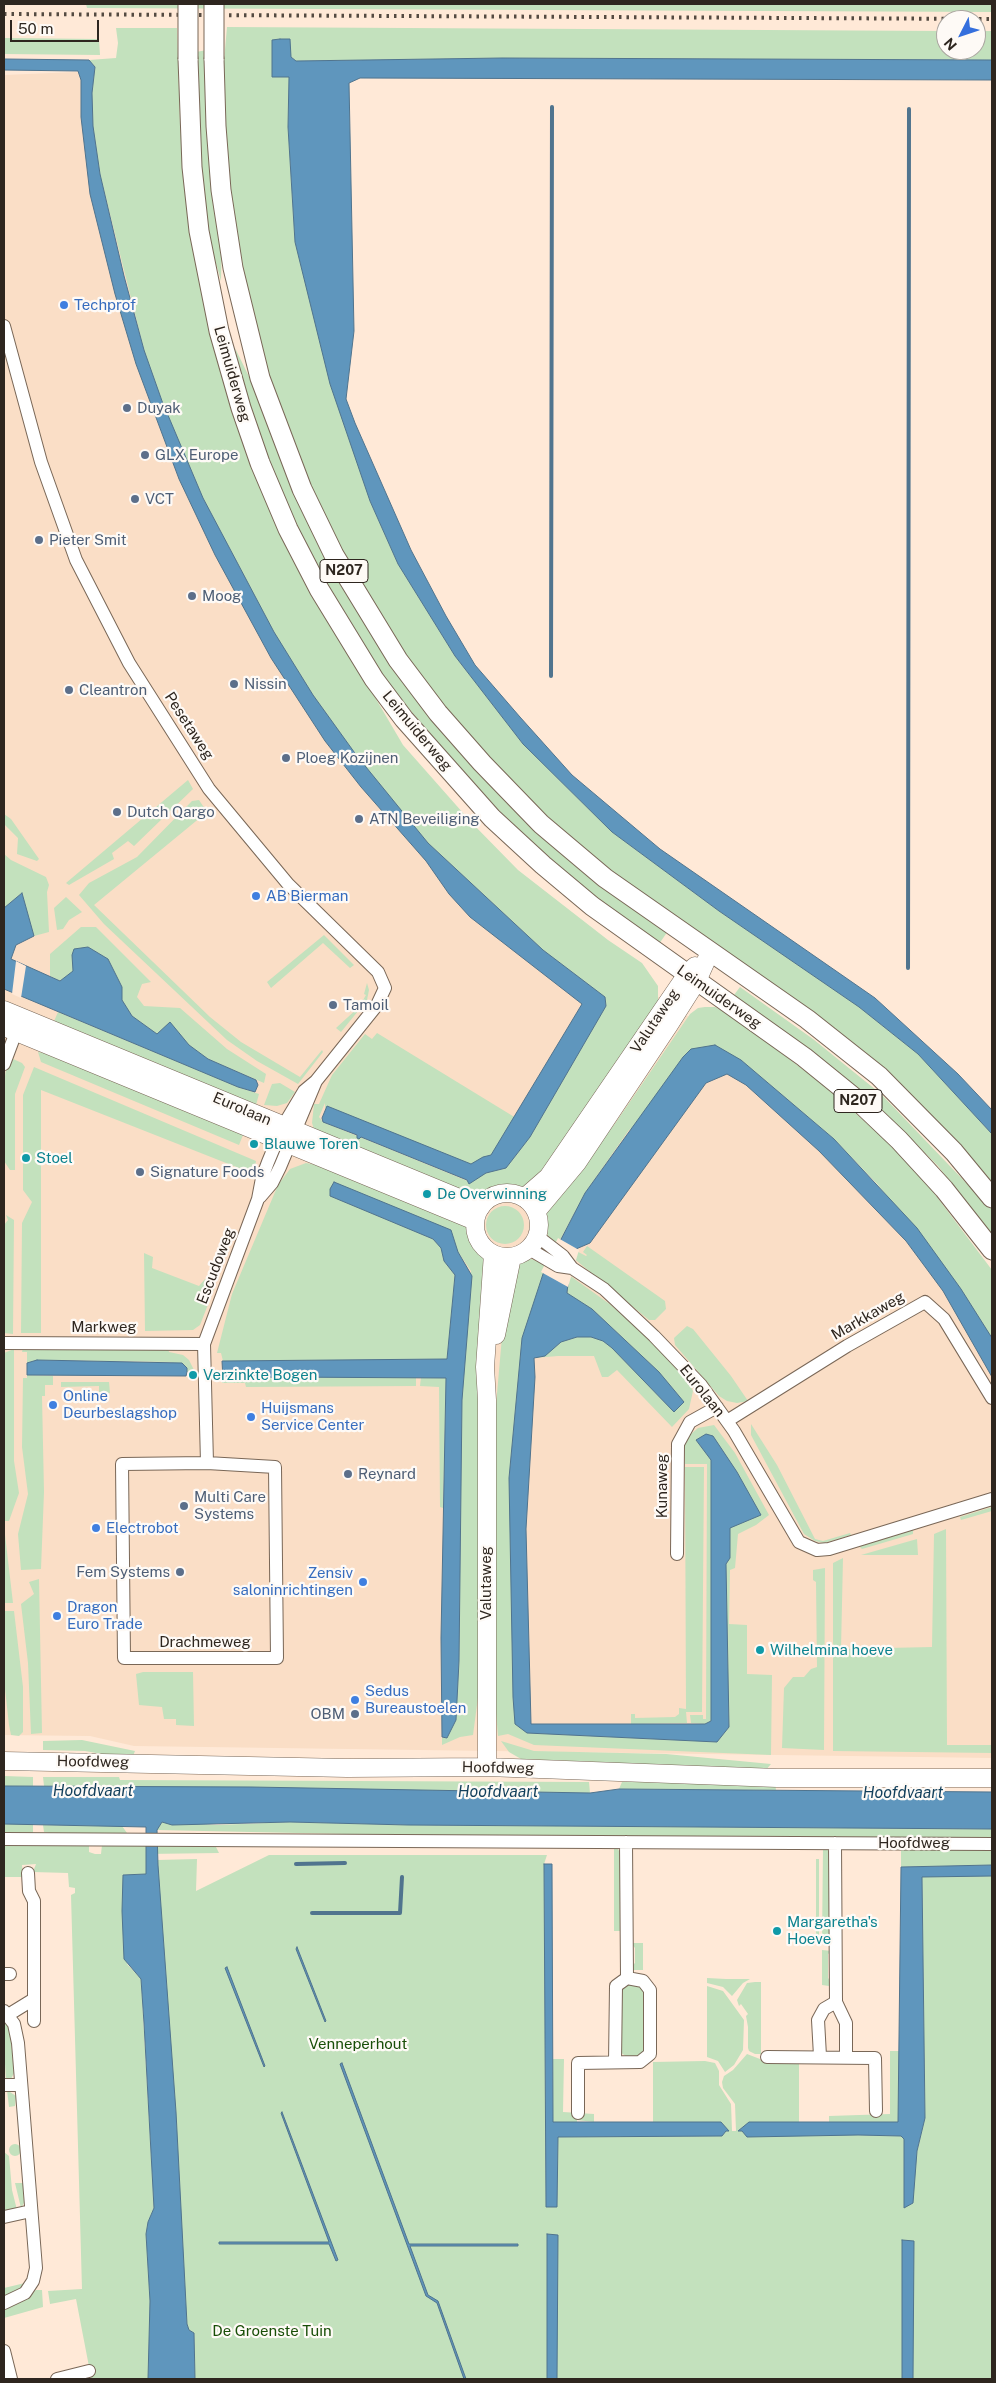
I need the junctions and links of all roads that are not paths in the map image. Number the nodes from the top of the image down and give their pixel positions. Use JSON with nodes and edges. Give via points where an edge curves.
{"nodes":[{"id":1,"x":188,"y":4,"type":"edge"},
{"id":2,"x":214,"y":4,"type":"edge"},
{"id":3,"x":4,"y":326,"type":"edge"},
{"id":4,"x":710,"y":952,"type":"junction"},
{"id":5,"x":692,"y":978,"type":"junction"},
{"id":6,"x":7,"y":1020,"type":"edge"},
{"id":7,"x":4,"y":1064,"type":"edge"},
{"id":8,"x":286,"y":1136,"type":"junction"},
{"id":9,"x":524,"y":1198,"type":"junction"},
{"id":10,"x":992,"y":1198,"type":"edge"},
{"id":11,"x":536,"y":1212,"type":"junction"},
{"id":12,"x":478,"y":1214,"type":"junction"},
{"id":13,"x":533,"y":1242,"type":"junction"},
{"id":14,"x":992,"y":1250,"type":"edge"},
{"id":15,"x":493,"y":1254,"type":"junction"},
{"id":16,"x":512,"y":1257,"type":"junction"},
{"id":17,"x":4,"y":1343,"type":"edge"},
{"id":18,"x":204,"y":1344,"type":"junction"},
{"id":19,"x":992,"y":1398,"type":"edge"},
{"id":20,"x":487,"y":1400,"type":"junction"},
{"id":21,"x":717,"y":1407,"type":"junction"},
{"id":22,"x":727,"y":1421,"type":"junction"},
{"id":23,"x":207,"y":1463,"type":"junction"},
{"id":24,"x":992,"y":1499,"type":"edge"},
{"id":25,"x":678,"y":1554,"type":"dead end"},
{"id":26,"x":4,"y":1761,"type":"edge"},
{"id":27,"x":487,"y":1767,"type":"junction"},
{"id":28,"x":992,"y":1778,"type":"edge"},
{"id":29,"x":4,"y":1839,"type":"edge"},
{"id":30,"x":626,"y":1842,"type":"junction"},
{"id":31,"x":835,"y":1843,"type":"junction"},
{"id":32,"x":992,"y":1844,"type":"edge"},
{"id":33,"x":28,"y":1873,"type":"dead end"},
{"id":34,"x":627,"y":1978,"type":"junction"},
{"id":35,"x":34,"y":1999,"type":"junction"},
{"id":36,"x":836,"y":2002,"type":"junction"},
{"id":37,"x":6,"y":2013,"type":"edge"},
{"id":38,"x":34,"y":2021,"type":"dead end"},
{"id":39,"x":820,"y":2056,"type":"junction"},
{"id":40,"x":767,"y":2057,"type":"dead end"},
{"id":41,"x":846,"y":2057,"type":"junction"},
{"id":42,"x":614,"y":2062,"type":"junction"},
{"id":43,"x":4,"y":2085,"type":"edge"},
{"id":44,"x":21,"y":2085,"type":"junction"},
{"id":45,"x":876,"y":2111,"type":"dead end"},
{"id":46,"x":578,"y":2112,"type":"dead end"},
{"id":47,"x":31,"y":2211,"type":"junction"},
{"id":48,"x":4,"y":2217,"type":"edge"},
{"id":49,"x":4,"y":2303,"type":"edge"},
{"id":50,"x":4,"y":2351,"type":"edge"},
{"id":51,"x":88,"y":2371,"type":"dead end"},
{"id":52,"x":11,"y":2379,"type":"edge"},
{"id":53,"x":57,"y":2379,"type":"edge"}],
"edges":[{"from":1,"to":5,"type":"main road","name":"Leimuiderweg","number":"N207","bridge":true,"via":[[192,167],[199,232],[219,331],[260,463],[288,529],[319,589],[374,679],[404,719],[492,818],[592,906]]},
{"from":2,"to":4,"type":"main road","name":"Leimuiderweg","number":"N207","bridge":true,"via":[[216,126],[221,190],[245,324],[280,433],[302,489],[334,555],[398,660],[482,763],[541,824],[598,872]]},
{"from":3,"to":8,"type":"street","name":"Pesetaweg","via":[[40,462],[76,560],[129,663],[209,789],[288,884],[378,972],[385,988],[377,1005],[316,1081]]},
{"from":4,"to":5,"type":"street","name":"Valutaweg"},
{"from":4,"to":10,"type":"main road","name":"Leimuiderweg","number":"N207","via":[[807,1019],[879,1076],[954,1152]]},
{"from":5,"to":9,"type":"street","name":"Valutaweg","via":[[548,1177]]},
{"from":5,"to":11,"type":"street","name":"Valutaweg","via":[[578,1163]]},
{"from":5,"to":14,"type":"main road","name":"Leimuiderweg","number":"N207","via":[[857,1100],[918,1161]]},
{"from":6,"to":7,"type":"street"},
{"from":6,"to":8,"type":"street","name":"Eurolaan"},
{"from":8,"to":12,"type":"street","name":"Eurolaan"},
{"from":8,"to":18,"type":"street","name":"Escudoweg","via":[[272,1183],[258,1199]]},
{"from":9,"to":11,"type":"street"},
{"from":9,"to":12,"type":"street","via":[[515,1194],[496,1195]]},
{"from":11,"to":13,"type":"street","via":[[539,1220]]},
{"from":12,"to":15,"type":"street","via":[[477,1236],[486,1250]]},
{"from":13,"to":16,"type":"street"},
{"from":13,"to":21,"type":"street","name":"Eurolaan","via":[[548,1252],[563,1256],[574,1270],[604,1290],[654,1336],[701,1385]]},
{"from":15,"to":16,"type":"street"},
{"from":15,"to":20,"type":"street","name":"Valutaweg","via":[[484,1367]]},
{"from":16,"to":20,"type":"street","name":"Valutaweg","via":[[496,1341],[493,1381]]},
{"from":17,"to":18,"type":"street","name":"Markweg"},
{"from":18,"to":23,"type":"street"},
{"from":19,"to":22,"type":"street","name":"Markkaweg","via":[[944,1320],[925,1302]]},
{"from":20,"to":27,"type":"street","name":"Valutaweg"},
{"from":21,"to":22,"type":"street","name":"Eurolaan"},
{"from":21,"to":25,"type":"street","name":"Kunaweg","via":[[690,1422],[678,1444]]},
{"from":22,"to":24,"type":"street","name":"Eurolaan","via":[[764,1478],[799,1542],[817,1550]]},
{"from":23,"to":23,"type":"street","name":"Drachmeweg","via":[[275,1467],[277,1658],[124,1658],[122,1464]]},
{"from":26,"to":27,"type":"street","name":"Hoofdweg","via":[[347,1768]]},
{"from":27,"to":28,"type":"street","name":"Hoofdweg","via":[[777,1778]]},
{"from":29,"to":30,"type":"street","name":"Hoofdweg"},
{"from":30,"to":31,"type":"street","name":"Hoofdweg"},
{"from":30,"to":34,"type":"street"},
{"from":31,"to":32,"type":"street","name":"Hoofdweg"},
{"from":31,"to":36,"type":"street"},
{"from":33,"to":35,"type":"street","via":[[29,1891],[34,1901]]},
{"from":34,"to":42,"type":"street","via":[[616,1986]]},
{"from":34,"to":42,"type":"street","via":[[643,1981],[650,1990],[650,2054],[640,2062]]},
{"from":35,"to":37,"type":"street"},
{"from":35,"to":38,"type":"street"},
{"from":36,"to":39,"type":"street","via":[[824,2009],[818,2020]]},
{"from":36,"to":41,"type":"street","via":[[846,2023]]},
{"from":37,"to":44,"type":"street","via":[[16,2032]]},
{"from":39,"to":40,"type":"street"},
{"from":39,"to":41,"type":"street"},
{"from":41,"to":45,"type":"street","via":[[875,2058]]},
{"from":42,"to":46,"type":"street","via":[[578,2063]]},
{"from":43,"to":44,"type":"street"},
{"from":44,"to":47,"type":"street"},
{"from":47,"to":48,"type":"street"},
{"from":47,"to":49,"type":"street","via":[[36,2262],[34,2279],[25,2293]]},
{"from":50,"to":52,"type":"street"},
{"from":51,"to":53,"type":"street"}]}
